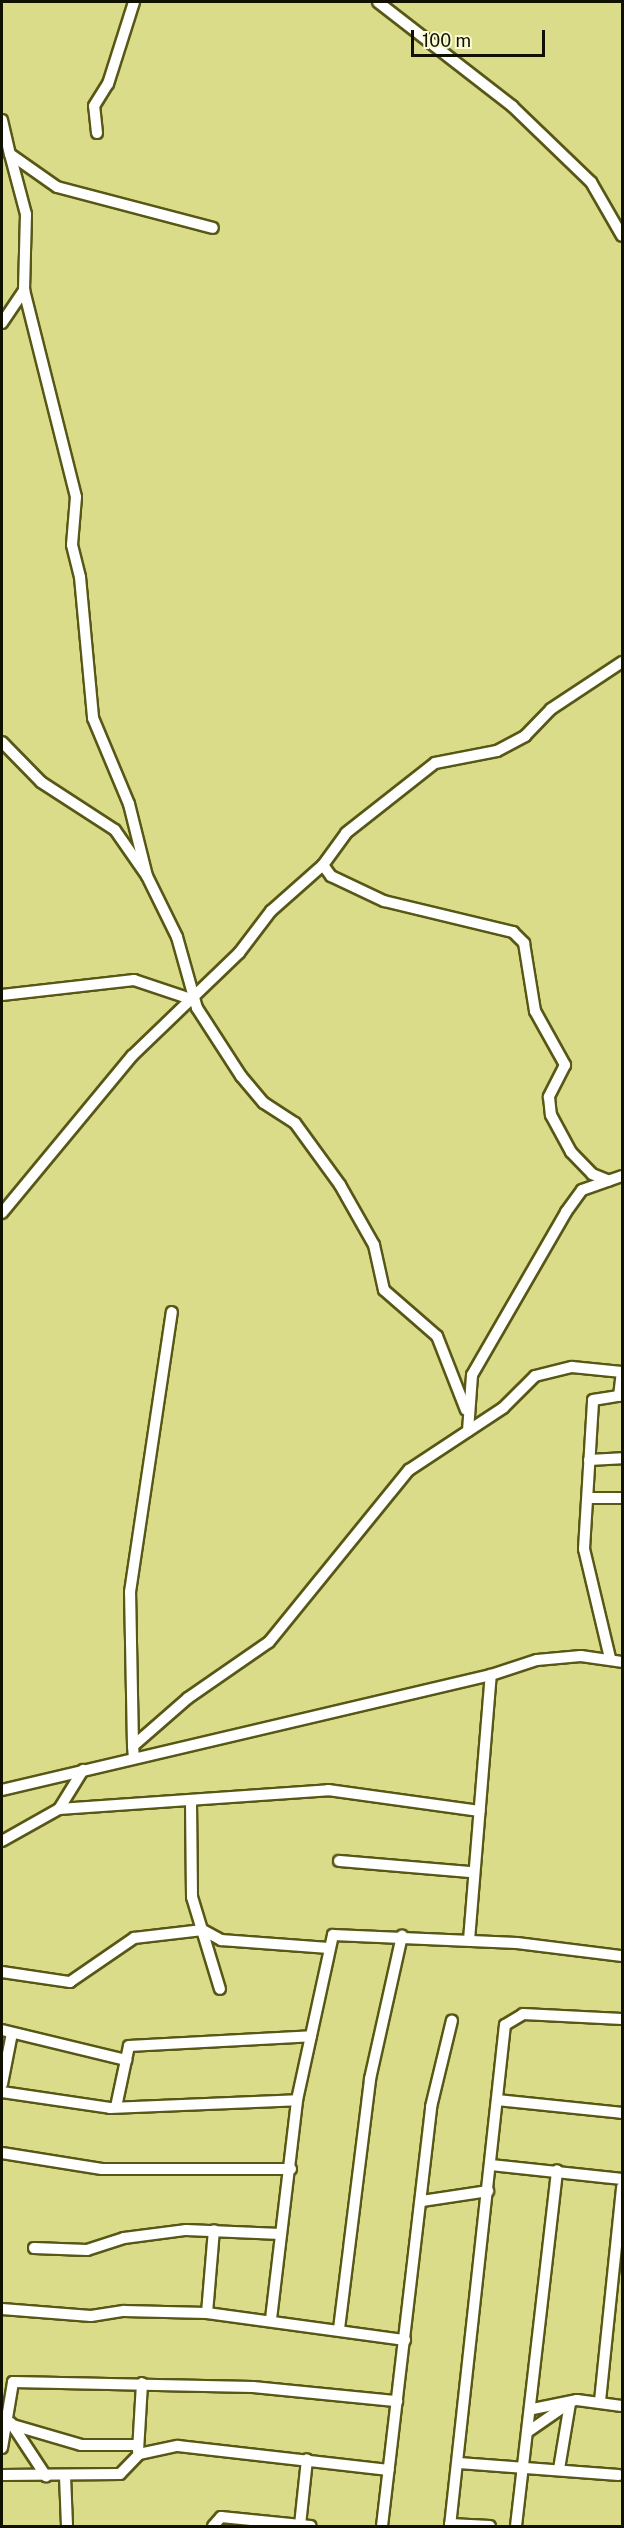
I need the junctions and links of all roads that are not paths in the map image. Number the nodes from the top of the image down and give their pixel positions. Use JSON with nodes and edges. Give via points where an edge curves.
{"nodes":[{"id":1,"x":134,"y":2,"type":"edge"},
{"id":2,"x":378,"y":2,"type":"edge"},
{"id":3,"x":2,"y":120,"type":"edge"},
{"id":4,"x":97,"y":133,"type":"dead end"},
{"id":5,"x":10,"y":154,"type":"junction"},
{"id":6,"x":213,"y":228,"type":"dead end"},
{"id":7,"x":622,"y":236,"type":"edge"},
{"id":8,"x":24,"y":290,"type":"junction"},
{"id":9,"x":2,"y":323,"type":"edge"},
{"id":10,"x":622,"y":662,"type":"edge"},
{"id":11,"x":2,"y":742,"type":"edge"},
{"id":12,"x":323,"y":865,"type":"junction"},
{"id":13,"x":147,"y":876,"type":"junction"},
{"id":14,"x":2,"y":994,"type":"edge"},
{"id":15,"x":194,"y":1000,"type":"junction"},
{"id":16,"x":622,"y":1176,"type":"edge"},
{"id":17,"x":609,"y":1180,"type":"junction"},
{"id":18,"x":2,"y":1213,"type":"edge"},
{"id":19,"x":172,"y":1312,"type":"dead end"},
{"id":20,"x":622,"y":1372,"type":"edge"},
{"id":21,"x":466,"y":1410,"type":"junction"},
{"id":22,"x":468,"y":1431,"type":"junction"},
{"id":23,"x":622,"y":1458,"type":"edge"},
{"id":24,"x":589,"y":1460,"type":"junction"},
{"id":25,"x":590,"y":1498,"type":"junction"},
{"id":26,"x":622,"y":1498,"type":"edge"},
{"id":27,"x":610,"y":1658,"type":"junction"},
{"id":28,"x":622,"y":1662,"type":"edge"},
{"id":29,"x":491,"y":1676,"type":"junction"},
{"id":30,"x":133,"y":1746,"type":"junction"},
{"id":31,"x":134,"y":1758,"type":"junction"},
{"id":32,"x":83,"y":1770,"type":"junction"},
{"id":33,"x":2,"y":1790,"type":"edge"},
{"id":34,"x":191,"y":1801,"type":"junction"},
{"id":35,"x":58,"y":1809,"type":"junction"},
{"id":36,"x":480,"y":1812,"type":"junction"},
{"id":37,"x":2,"y":1841,"type":"edge"},
{"id":38,"x":339,"y":1862,"type":"dead end"},
{"id":39,"x":471,"y":1872,"type":"junction"},
{"id":40,"x":201,"y":1930,"type":"junction"},
{"id":41,"x":402,"y":1936,"type":"junction"},
{"id":42,"x":469,"y":1940,"type":"junction"},
{"id":43,"x":329,"y":1948,"type":"junction"},
{"id":44,"x":622,"y":1956,"type":"edge"},
{"id":45,"x":2,"y":1972,"type":"edge"},
{"id":46,"x":220,"y":1989,"type":"dead end"},
{"id":47,"x":622,"y":2019,"type":"edge"},
{"id":48,"x":452,"y":2020,"type":"dead end"},
{"id":49,"x":7,"y":2031,"type":"edge"},
{"id":50,"x":311,"y":2036,"type":"junction"},
{"id":51,"x":126,"y":2060,"type":"junction"},
{"id":52,"x":2,"y":2084,"type":"edge"},
{"id":53,"x":2,"y":2092,"type":"edge"},
{"id":54,"x":297,"y":2100,"type":"junction"},
{"id":55,"x":497,"y":2100,"type":"junction"},
{"id":56,"x":116,"y":2107,"type":"junction"},
{"id":57,"x":622,"y":2113,"type":"edge"},
{"id":58,"x":2,"y":2153,"type":"edge"},
{"id":59,"x":491,"y":2165,"type":"junction"},
{"id":60,"x":291,"y":2169,"type":"junction"},
{"id":61,"x":557,"y":2170,"type":"junction"},
{"id":62,"x":622,"y":2179,"type":"edge"},
{"id":63,"x":622,"y":2187,"type":"edge"},
{"id":64,"x":488,"y":2191,"type":"junction"},
{"id":65,"x":422,"y":2201,"type":"junction"},
{"id":66,"x":214,"y":2230,"type":"junction"},
{"id":67,"x":282,"y":2234,"type":"junction"},
{"id":68,"x":34,"y":2248,"type":"dead end"},
{"id":69,"x":2,"y":2309,"type":"edge"},
{"id":70,"x":207,"y":2313,"type":"junction"},
{"id":71,"x":271,"y":2319,"type":"junction"},
{"id":72,"x":339,"y":2329,"type":"junction"},
{"id":73,"x":405,"y":2340,"type":"junction"},
{"id":74,"x":142,"y":2383,"type":"junction"},
{"id":75,"x":397,"y":2401,"type":"junction"},
{"id":76,"x":600,"y":2401,"type":"junction"},
{"id":77,"x":570,"y":2403,"type":"junction"},
{"id":78,"x":622,"y":2406,"type":"edge"},
{"id":79,"x":533,"y":2409,"type":"junction"},
{"id":80,"x":9,"y":2423,"type":"junction"},
{"id":81,"x":529,"y":2431,"type":"junction"},
{"id":82,"x":2,"y":2448,"type":"edge"},
{"id":83,"x":138,"y":2449,"type":"junction"},
{"id":84,"x":307,"y":2459,"type":"junction"},
{"id":85,"x":459,"y":2463,"type":"junction"},
{"id":86,"x":524,"y":2465,"type":"junction"},
{"id":87,"x":559,"y":2469,"type":"junction"},
{"id":88,"x":389,"y":2470,"type":"junction"},
{"id":89,"x":2,"y":2475,"type":"edge"},
{"id":90,"x":620,"y":2475,"type":"dead end"},
{"id":91,"x":46,"y":2476,"type":"junction"},
{"id":92,"x":65,"y":2476,"type":"junction"},
{"id":93,"x":450,"y":2525,"type":"edge"},
{"id":94,"x":67,"y":2526,"type":"edge"},
{"id":95,"x":213,"y":2526,"type":"edge"},
{"id":96,"x":306,"y":2526,"type":"edge"},
{"id":97,"x":382,"y":2526,"type":"edge"},
{"id":98,"x":490,"y":2526,"type":"edge"},
{"id":99,"x":516,"y":2526,"type":"edge"}],
"edges":[{"from":1,"to":4,"type":"street","via":[[108,84],[94,106]]},
{"from":2,"to":7,"type":"street","via":[[512,106],[591,182]]},
{"from":3,"to":5,"type":"street"},
{"from":5,"to":6,"type":"street","via":[[57,187]]},
{"from":5,"to":8,"type":"street","via":[[26,214]]},
{"from":8,"to":9,"type":"street"},
{"from":8,"to":13,"type":"street","via":[[76,497],[72,545],[81,577],[93,718],[129,804]]},
{"from":10,"to":12,"type":"street","via":[[551,709],[516,741],[497,751],[435,763],[346,833]]},
{"from":11,"to":13,"type":"street","via":[[41,782],[115,831]]},
{"from":12,"to":15,"type":"street","via":[[271,911]]},
{"from":12,"to":17,"type":"street","via":[[331,876],[384,901],[513,933],[524,943],[535,1011],[565,1065],[549,1097],[551,1115],[571,1152],[592,1174]]},
{"from":13,"to":15,"type":"street","via":[[177,937]]},
{"from":14,"to":15,"type":"street","via":[[134,980]]},
{"from":15,"to":18,"type":"street","via":[[132,1056]]},
{"from":15,"to":21,"type":"street","via":[[241,1076],[264,1103],[295,1122],[340,1185],[374,1245],[384,1290],[437,1336]]},
{"from":16,"to":17,"type":"street"},
{"from":17,"to":21,"type":"street","via":[[582,1190],[566,1212],[489,1340],[472,1375]]},
{"from":19,"to":30,"type":"street","via":[[130,1592]]},
{"from":20,"to":22,"type":"street","via":[[572,1367],[535,1376],[503,1408]]},
{"from":20,"to":24,"type":"street","via":[[619,1396],[593,1400]]},
{"from":21,"to":22,"type":"street"},
{"from":22,"to":30,"type":"street","via":[[409,1470],[269,1642],[188,1698]]},
{"from":23,"to":24,"type":"street"},
{"from":24,"to":25,"type":"street"},
{"from":25,"to":26,"type":"street"},
{"from":25,"to":27,"type":"street","via":[[584,1549]]},
{"from":27,"to":28,"type":"street"},
{"from":27,"to":29,"type":"street","via":[[537,1660]]},
{"from":29,"to":31,"type":"street"},
{"from":29,"to":36,"type":"street"},
{"from":30,"to":31,"type":"street"},
{"from":31,"to":32,"type":"street"},
{"from":32,"to":33,"type":"street"},
{"from":32,"to":35,"type":"street"},
{"from":34,"to":35,"type":"street"},
{"from":34,"to":36,"type":"street","via":[[328,1790]]},
{"from":34,"to":40,"type":"street","via":[[187,1846]]},
{"from":35,"to":37,"type":"street"},
{"from":36,"to":39,"type":"street"},
{"from":38,"to":39,"type":"street"},
{"from":39,"to":42,"type":"street"},
{"from":40,"to":43,"type":"street","via":[[221,1940]]},
{"from":40,"to":45,"type":"street","via":[[134,1938],[70,1982]]},
{"from":40,"to":46,"type":"street"},
{"from":41,"to":42,"type":"street"},
{"from":41,"to":43,"type":"street","via":[[340,1933]]},
{"from":41,"to":72,"type":"street","via":[[370,2079]]},
{"from":42,"to":44,"type":"street"},
{"from":43,"to":50,"type":"street"},
{"from":47,"to":55,"type":"street","via":[[547,2013],[511,2018],[502,2037]]},
{"from":48,"to":65,"type":"street","via":[[431,2108]]},
{"from":49,"to":51,"type":"street"},
{"from":49,"to":52,"type":"street"},
{"from":50,"to":51,"type":"street","via":[[129,2046]]},
{"from":50,"to":54,"type":"street"},
{"from":51,"to":56,"type":"street"},
{"from":53,"to":56,"type":"street"},
{"from":54,"to":56,"type":"street"},
{"from":54,"to":60,"type":"street"},
{"from":55,"to":57,"type":"street"},
{"from":55,"to":59,"type":"street"},
{"from":58,"to":60,"type":"street","via":[[102,2169]]},
{"from":59,"to":61,"type":"street"},
{"from":59,"to":64,"type":"street"},
{"from":60,"to":67,"type":"street"},
{"from":61,"to":62,"type":"street"},
{"from":61,"to":79,"type":"street"},
{"from":63,"to":76,"type":"street"},
{"from":64,"to":65,"type":"street"},
{"from":64,"to":85,"type":"street"},
{"from":65,"to":73,"type":"street"},
{"from":66,"to":67,"type":"street"},
{"from":66,"to":68,"type":"street","via":[[124,2238],[87,2250]]},
{"from":66,"to":70,"type":"street"},
{"from":67,"to":71,"type":"street"},
{"from":69,"to":70,"type":"street","via":[[91,2316],[124,2311]]},
{"from":70,"to":71,"type":"street"},
{"from":71,"to":72,"type":"street"},
{"from":72,"to":73,"type":"street"},
{"from":73,"to":75,"type":"street"},
{"from":74,"to":75,"type":"street"},
{"from":74,"to":80,"type":"street","via":[[13,2382]]},
{"from":74,"to":83,"type":"street"},
{"from":75,"to":88,"type":"street"},
{"from":76,"to":77,"type":"street"},
{"from":76,"to":78,"type":"street"},
{"from":77,"to":79,"type":"street"},
{"from":77,"to":81,"type":"street"},
{"from":77,"to":87,"type":"street"},
{"from":79,"to":81,"type":"street"},
{"from":80,"to":82,"type":"street"},
{"from":80,"to":83,"type":"street","via":[[81,2445]]},
{"from":80,"to":91,"type":"street"},
{"from":81,"to":86,"type":"street"},
{"from":83,"to":84,"type":"street","via":[[178,2446]]},
{"from":83,"to":92,"type":"street","via":[[120,2474]]},
{"from":84,"to":88,"type":"street"},
{"from":84,"to":96,"type":"street"},
{"from":85,"to":86,"type":"street"},
{"from":85,"to":93,"type":"street"},
{"from":86,"to":87,"type":"street"},
{"from":86,"to":99,"type":"street"},
{"from":87,"to":90,"type":"street"},
{"from":88,"to":97,"type":"street"},
{"from":89,"to":91,"type":"street"},
{"from":91,"to":92,"type":"street"},
{"from":92,"to":94,"type":"street"},
{"from":93,"to":98,"type":"street"},
{"from":95,"to":96,"type":"street","via":[[221,2517]]}]}
